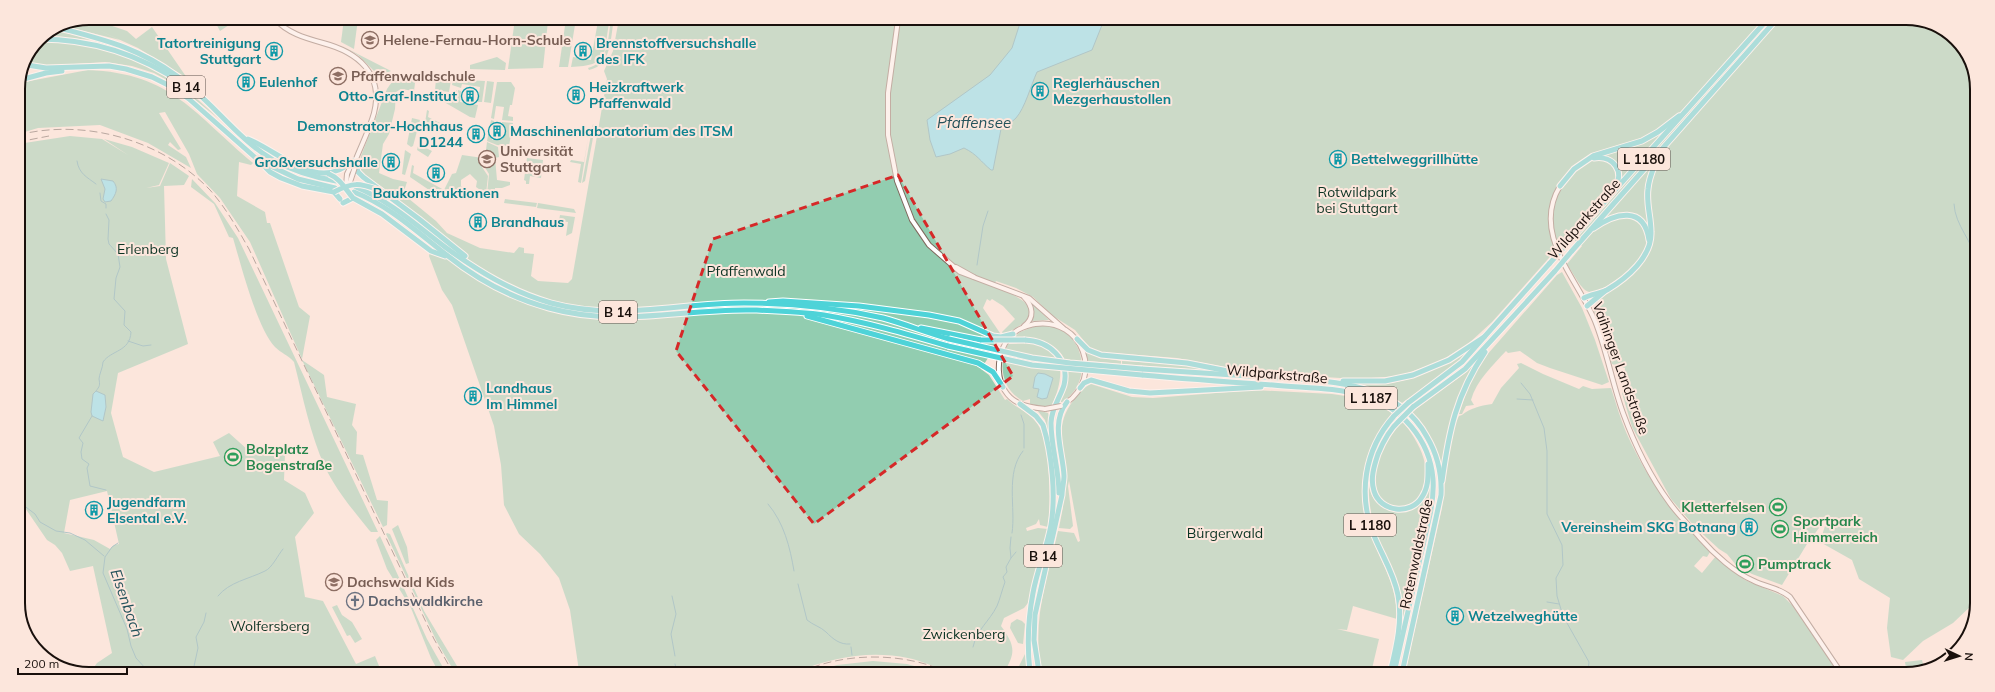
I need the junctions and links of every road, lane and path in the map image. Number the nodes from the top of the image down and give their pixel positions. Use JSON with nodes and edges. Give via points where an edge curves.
{"nodes":[{"id":1,"x":283,"y":25,"type":"edge"},
{"id":2,"x":897,"y":25,"type":"edge"},
{"id":3,"x":1762,"y":25,"type":"edge"},
{"id":4,"x":1771,"y":25,"type":"edge"},
{"id":5,"x":66,"y":30,"type":"edge"},
{"id":6,"x":49,"y":40,"type":"edge"},
{"id":7,"x":30,"y":65,"type":"edge"},
{"id":8,"x":72,"y":67,"type":"junction"},
{"id":9,"x":26,"y":78,"type":"edge"},
{"id":10,"x":1687,"y":110,"type":"junction"},
{"id":11,"x":245,"y":138,"type":"junction"},
{"id":12,"x":1660,"y":150,"type":"junction"},
{"id":13,"x":1589,"y":159,"type":"junction"},
{"id":14,"x":258,"y":160,"type":"junction"},
{"id":15,"x":355,"y":161,"type":"junction"},
{"id":16,"x":329,"y":174,"type":"junction"},
{"id":17,"x":313,"y":176,"type":"junction"},
{"id":18,"x":336,"y":181,"type":"dead end"},
{"id":19,"x":346,"y":186,"type":"junction"},
{"id":20,"x":1560,"y":186,"type":"joint"},
{"id":21,"x":334,"y":190,"type":"junction"},
{"id":22,"x":379,"y":190,"type":"junction"},
{"id":23,"x":354,"y":198,"type":"junction"},
{"id":24,"x":1601,"y":207,"type":"junction"},
{"id":25,"x":1590,"y":232,"type":"junction"},
{"id":26,"x":1650,"y":244,"type":"junction"},
{"id":27,"x":448,"y":257,"type":"junction"},
{"id":28,"x":466,"y":261,"type":"junction"},
{"id":29,"x":1606,"y":290,"type":"junction"},
{"id":30,"x":1023,"y":295,"type":"junction"},
{"id":31,"x":1584,"y":298,"type":"junction"},
{"id":32,"x":766,"y":304,"type":"junction"},
{"id":33,"x":1587,"y":306,"type":"junction"},
{"id":34,"x":786,"y":312,"type":"junction"},
{"id":35,"x":909,"y":326,"type":"junction"},
{"id":36,"x":1024,"y":326,"type":"junction"},
{"id":37,"x":1063,"y":328,"type":"junction"},
{"id":38,"x":1013,"y":334,"type":"junction"},
{"id":39,"x":1484,"y":336,"type":"junction"},
{"id":40,"x":1077,"y":339,"type":"junction"},
{"id":41,"x":1491,"y":343,"type":"junction"},
{"id":42,"x":1246,"y":376,"type":"junction"},
{"id":43,"x":1330,"y":382,"type":"junction"},
{"id":44,"x":1286,"y":386,"type":"junction"},
{"id":45,"x":1003,"y":387,"type":"junction"},
{"id":46,"x":1080,"y":388,"type":"junction"},
{"id":47,"x":1067,"y":402,"type":"junction"},
{"id":48,"x":1020,"y":404,"type":"junction"},
{"id":49,"x":1429,"y":459,"type":"junction"},
{"id":50,"x":1441,"y":488,"type":"junction"},
{"id":51,"x":1059,"y":506,"type":"junction"},
{"id":52,"x":1030,"y":667,"type":"edge"},
{"id":53,"x":1038,"y":667,"type":"edge"},
{"id":54,"x":1391,"y":667,"type":"edge"},
{"id":55,"x":1395,"y":667,"type":"edge"},
{"id":56,"x":1403,"y":667,"type":"edge"},
{"id":57,"x":1837,"y":667,"type":"edge"}],
"edges":[{"from":1,"to":15,"type":"street","via":[[295,34],[348,52],[368,69],[374,83],[376,104]]},
{"from":2,"to":30,"type":"street","number":"L 1187","via":[[887,111],[888,135],[894,169],[906,207],[918,230],[935,251],[954,266],[974,277]]},
{"from":3,"to":10,"type":"highway","name":"Wildparkstraße","number":"L 1180"},
{"from":4,"to":12,"type":"highway","name":"Wildparkstraße","number":"L 1180"},
{"from":5,"to":11,"type":"highway","number":"B 14","via":[[110,41],[152,60],[196,91]]},
{"from":6,"to":17,"type":"highway","number":"B 14","via":[[87,43],[117,50],[147,62],[186,87],[271,161],[290,171],[308,177]]},
{"from":7,"to":8,"type":"highway","number":"B 14"},
{"from":8,"to":9,"type":"highway","number":"B 14"},
{"from":8,"to":14,"type":"highway","number":"B 14","via":[[102,66],[126,69],[164,82],[198,106]]},
{"from":10,"to":13,"type":"highway","number":"L 1180","via":[[1642,141]]},
{"from":10,"to":24,"type":"highway","name":"Wildparkstraße","number":"L 1180"},
{"from":11,"to":16,"type":"highway","number":"B 14","via":[[257,142],[290,163]]},
{"from":11,"to":17,"type":"highway","number":"B 14","via":[[272,159]]},
{"from":12,"to":25,"type":"highway","name":"Wildparkstraße","number":"L 1180"},
{"from":12,"to":26,"type":"highway","number":"L 1180","via":[[1648,188],[1647,200],[1652,232]]},
{"from":13,"to":20,"type":"highway","number":"L 1180","via":[[1570,173]]},
{"from":13,"to":24,"type":"highway","number":"L 1180","via":[[1609,159],[1617,168],[1619,175],[1618,183]]},
{"from":14,"to":21,"type":"highway","number":"B 14","via":[[292,177]]},
{"from":14,"to":21,"type":"highway","number":"B 14","via":[[270,172],[282,178],[324,191]]},
{"from":15,"to":16,"type":"highway","bridge":true},
{"from":15,"to":19,"type":"street","bridge":true,"via":[[347,174]]},
{"from":15,"to":22,"type":"highway","number":"B 14","via":[[360,174]]},
{"from":16,"to":19,"type":"highway","number":"B 14","bridge":true},
{"from":17,"to":18,"type":"highway","number":"B 14"},
{"from":19,"to":21,"type":"highway","number":"B 14","bridge":true},
{"from":19,"to":22,"type":"highway","number":"B 14","bridge":true,"via":[[361,184]]},
{"from":19,"to":23,"type":"highway","number":"B 14","bridge":true},
{"from":20,"to":31,"type":"street","name":"Vaihinger Landstraße","via":[[1552,206],[1551,234],[1561,258]]},
{"from":21,"to":23,"type":"highway","via":[[342,201]]},
{"from":22,"to":28,"type":"highway","number":"B 14","via":[[419,219],[466,258]]},
{"from":23,"to":27,"type":"highway","number":"B 14","via":[[382,214],[431,251]]},
{"from":24,"to":39,"type":"highway","name":"Wildparkstraße","number":"L 1180","bridge":true},
{"from":25,"to":26,"type":"highway","number":"L 1180","via":[[1613,217],[1629,215],[1638,219],[1645,227]]},
{"from":25,"to":41,"type":"highway","name":"Wildparkstraße","number":"L 1180","bridge":true},
{"from":26,"to":29,"type":"highway","number":"L 1180","via":[[1639,263]]},
{"from":27,"to":28,"type":"highway","number":"B 14","via":[[395,214],[355,189],[388,202]]},
{"from":27,"to":34,"type":"highway","number":"B 14","via":[[513,296],[575,314],[620,318],[730,310]]},
{"from":28,"to":32,"type":"highway","number":"B 14","via":[[520,292],[582,309],[632,312],[730,304]]},
{"from":29,"to":31,"type":"highway","number":"L 1180"},
{"from":29,"to":33,"type":"highway","number":"L 1180"},
{"from":30,"to":36,"type":"street","via":[[1032,311]]},
{"from":30,"to":37,"type":"street","number":"L 1187","via":[[1034,301]]},
{"from":31,"to":33,"type":"street","name":"Vaihinger Landstraße"},
{"from":32,"to":35,"type":"highway","number":"B 14","via":[[834,310]]},
{"from":32,"to":38,"type":"highway","via":[[783,301],[877,307],[952,319],[993,336]]},
{"from":33,"to":57,"type":"street","name":"Vaihinger Landstraße","via":[[1600,336],[1630,432],[1668,502],[1718,556],[1751,580],[1790,597]]},
{"from":34,"to":44,"type":"highway","name":"Wildparkstraße","bridge":true,"via":[[824,315],[870,324],[948,346],[1032,365]]},
{"from":34,"to":45,"type":"highway","number":"B 14","via":[[848,326],[973,361],[990,369]]},
{"from":35,"to":42,"type":"highway","name":"Wildparkstraße","bridge":true,"via":[[949,339],[1032,358]]},
{"from":35,"to":51,"type":"highway","number":"B 14","bridge":true,"via":[[981,340],[1039,342],[1052,348],[1060,358],[1064,371],[1063,386],[1053,410],[1051,423]]},
{"from":36,"to":37,"type":"street","number":"L 1187","via":[[1042,324]]},
{"from":36,"to":38,"type":"street"},
{"from":37,"to":40,"type":"street","number":"L 1187"},
{"from":38,"to":45,"type":"street","via":[[1005,343],[1000,356],[999,374]]},
{"from":39,"to":43,"type":"highway","number":"L 1187","via":[[1449,360],[1413,375],[1379,382]]},
{"from":39,"to":54,"type":"highway","number":"L 1180","bridge":true,"via":[[1457,366],[1394,416],[1382,432],[1368,466],[1365,488],[1367,515],[1391,571],[1399,600],[1398,630]]},
{"from":40,"to":42,"type":"highway","number":"L 1187","via":[[1093,353],[1122,358],[1187,362]]},
{"from":40,"to":46,"type":"street","via":[[1086,363]]},
{"from":41,"to":49,"type":"highway","number":"L 1180","bridge":true,"via":[[1458,374],[1399,420],[1382,444],[1375,464],[1372,483],[1374,493],[1379,500],[1396,509],[1416,504],[1426,488]]},
{"from":41,"to":50,"type":"highway","number":"L 1180","via":[[1466,384],[1455,411]]},
{"from":42,"to":43,"type":"highway","name":"Wildparkstraße","number":"L 1187"},
{"from":43,"to":50,"type":"highway","name":"Rotenwaldstraße","number":"L 1187","via":[[1376,392],[1393,400],[1410,414],[1431,444]]},
{"from":44,"to":46,"type":"highway","via":[[1150,393],[1119,389],[1091,380]]},
{"from":44,"to":49,"type":"highway","name":"Wildparkstraße","number":"L 1187","via":[[1347,392],[1384,404],[1400,415],[1414,430]]},
{"from":45,"to":48,"type":"street","number":"B 14"},
{"from":46,"to":47,"type":"street"},
{"from":47,"to":48,"type":"street","bridge":true,"via":[[1045,409]]},
{"from":47,"to":51,"type":"highway","via":[[1058,424],[1064,479]]},
{"from":48,"to":52,"type":"highway","number":"B 14","via":[[1043,425],[1053,493],[1051,524],[1030,613]]},
{"from":49,"to":55,"type":"highway","name":"Rotenwaldstraße","number":"L 1187","via":[[1433,478],[1433,501]]},
{"from":50,"to":56,"type":"highway","name":"Rotenwaldstraße","number":"L 1187","via":[[1437,521]]},
{"from":51,"to":53,"type":"highway","number":"B 14","via":[[1035,615],[1034,640]]}]}
